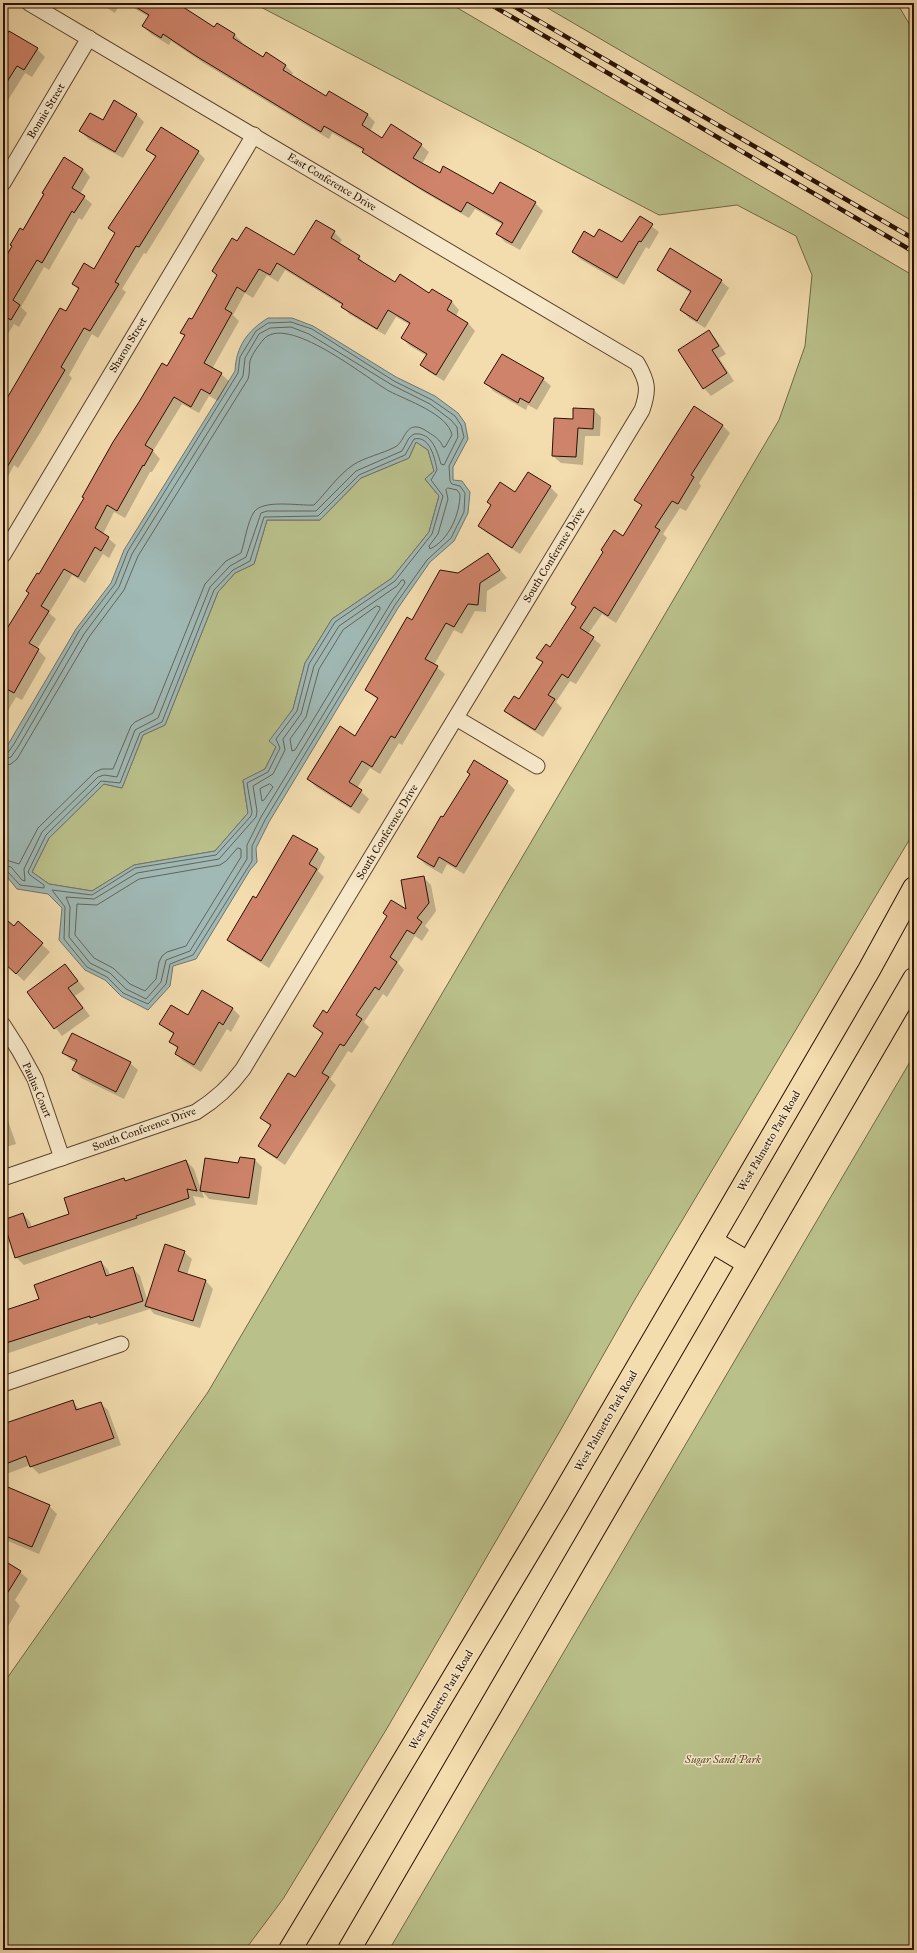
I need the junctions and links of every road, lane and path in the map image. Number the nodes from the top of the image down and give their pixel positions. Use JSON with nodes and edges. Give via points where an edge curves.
{"nodes":[{"id":1,"x":29,"y":3,"type":"edge"},
{"id":2,"x":89,"y":38,"type":"junction"},
{"id":3,"x":254,"y":135,"type":"junction"},
{"id":4,"x":3,"y":183,"type":"edge"},
{"id":5,"x":636,"y":362,"type":"joint"},
{"id":6,"x":3,"y":555,"type":"edge"},
{"id":7,"x":456,"y":718,"type":"junction"},
{"id":8,"x":537,"y":766,"type":"dead end"},
{"id":9,"x":914,"y":888,"type":"edge"},
{"id":10,"x":914,"y":979,"type":"edge"},
{"id":11,"x":3,"y":1025,"type":"edge"},
{"id":12,"x":62,"y":1158,"type":"junction"},
{"id":13,"x":3,"y":1178,"type":"edge"},
{"id":14,"x":711,"y":1241,"type":"junction"},
{"id":15,"x":748,"y":1263,"type":"junction"},
{"id":16,"x":121,"y":1344,"type":"dead end"},
{"id":17,"x":3,"y":1384,"type":"edge"},
{"id":18,"x":290,"y":1950,"type":"edge"},
{"id":19,"x":349,"y":1950,"type":"edge"}],
"edges":[{"from":1,"to":2,"type":"street","name":"East Conference Drive"},
{"from":2,"to":3,"type":"street","name":"East Conference Drive"},
{"from":2,"to":4,"type":"street","name":"Bonnie Street"},
{"from":3,"to":5,"type":"street","name":"East Conference Drive"},
{"from":3,"to":6,"type":"street","name":"Sharon Street"},
{"from":5,"to":7,"type":"street","name":"South Conference Drive","via":[[646,378],[647,394],[642,410]]},
{"from":7,"to":8,"type":"street"},
{"from":7,"to":12,"type":"street","name":"South Conference Drive","via":[[233,1082],[222,1094],[196,1112]]},
{"from":9,"to":14,"type":"main road","name":"West Palmetto Park Road"},
{"from":10,"to":15,"type":"main road"},
{"from":11,"to":12,"type":"street","name":"Paulus Court","via":[[34,1080]]},
{"from":12,"to":13,"type":"street","name":"South Conference Drive"},
{"from":14,"to":15,"type":"main road"},
{"from":14,"to":18,"type":"main road","name":"West Palmetto Park Road","via":[[557,1505]]},
{"from":15,"to":19,"type":"main road"},
{"from":16,"to":17,"type":"street"}]}
